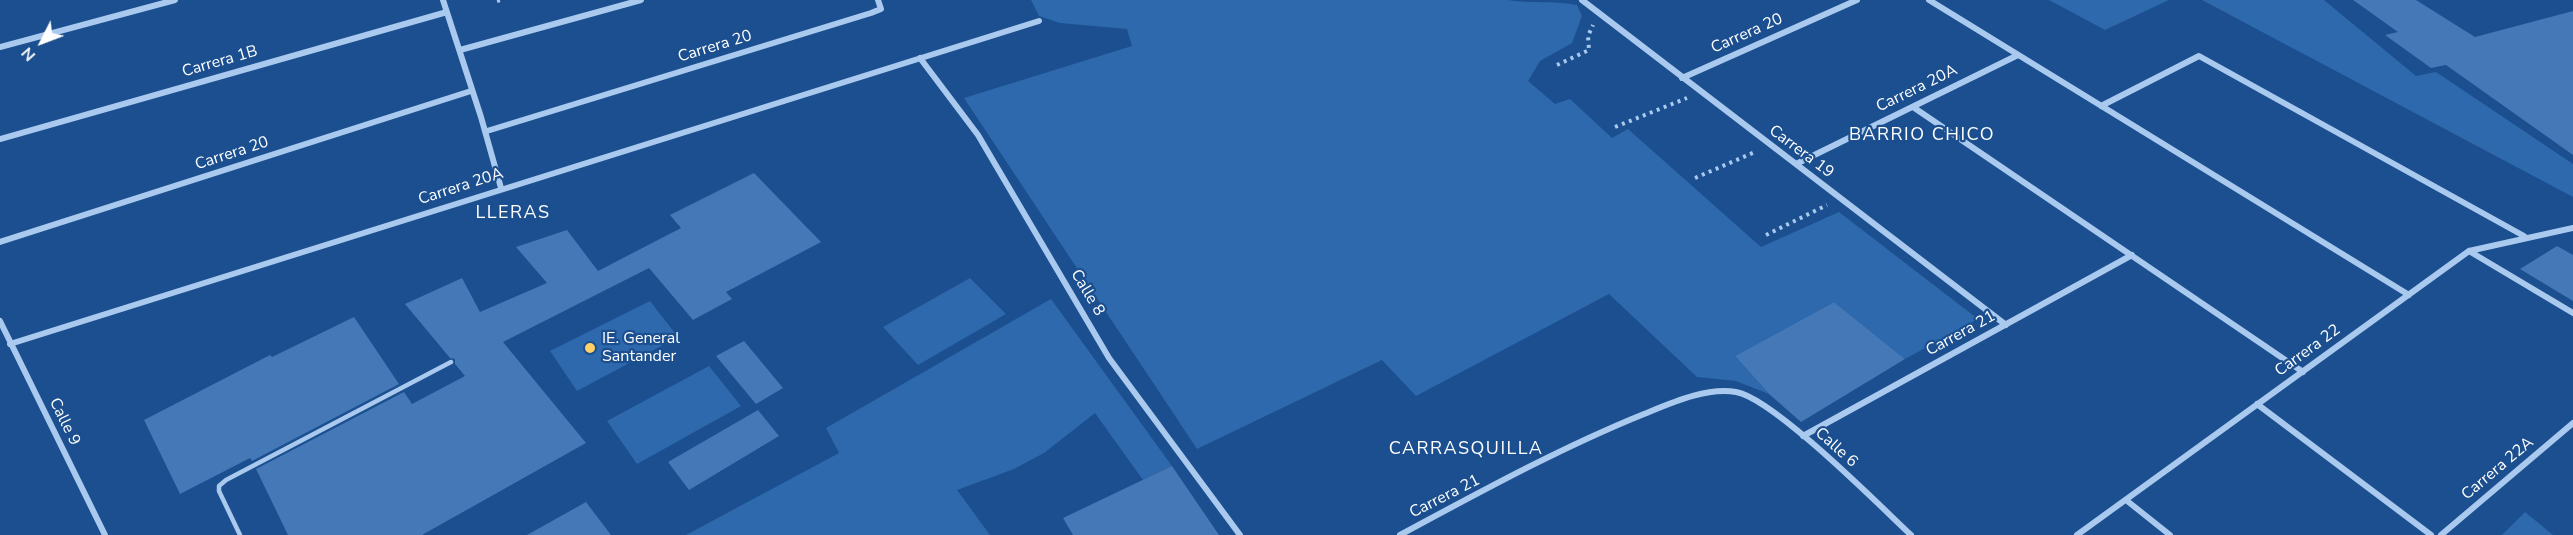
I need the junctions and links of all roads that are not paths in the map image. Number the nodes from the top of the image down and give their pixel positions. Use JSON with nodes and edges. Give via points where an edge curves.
{"nodes":[{"id":1,"x":175,"y":0,"type":"edge"},
{"id":2,"x":444,"y":0,"type":"edge"},
{"id":3,"x":641,"y":0,"type":"edge"},
{"id":4,"x":878,"y":0,"type":"edge"},
{"id":5,"x":1582,"y":0,"type":"edge"},
{"id":6,"x":1857,"y":0,"type":"edge"},
{"id":7,"x":1929,"y":0,"type":"edge"},
{"id":8,"x":447,"y":12,"type":"junction"},
{"id":9,"x":1040,"y":21,"type":"dead end"},
{"id":10,"x":0,"y":47,"type":"edge"},
{"id":11,"x":460,"y":50,"type":"junction"},
{"id":12,"x":2018,"y":55,"type":"junction"},
{"id":13,"x":920,"y":57,"type":"junction"},
{"id":14,"x":1682,"y":78,"type":"junction"},
{"id":15,"x":471,"y":92,"type":"junction"},
{"id":16,"x":2101,"y":106,"type":"junction"},
{"id":17,"x":1913,"y":107,"type":"junction"},
{"id":18,"x":487,"y":131,"type":"junction"},
{"id":19,"x":0,"y":139,"type":"edge"},
{"id":20,"x":1796,"y":164,"type":"junction"},
{"id":21,"x":501,"y":188,"type":"junction"},
{"id":22,"x":2573,"y":228,"type":"edge"},
{"id":23,"x":2524,"y":237,"type":"junction"},
{"id":24,"x":0,"y":242,"type":"edge"},
{"id":25,"x":2469,"y":251,"type":"junction"},
{"id":26,"x":2132,"y":255,"type":"junction"},
{"id":27,"x":2409,"y":295,"type":"junction"},
{"id":28,"x":2573,"y":313,"type":"edge"},
{"id":29,"x":0,"y":321,"type":"edge"},
{"id":30,"x":2006,"y":325,"type":"junction"},
{"id":31,"x":10,"y":344,"type":"junction"},
{"id":32,"x":451,"y":362,"type":"dead end"},
{"id":33,"x":2303,"y":372,"type":"junction"},
{"id":34,"x":1735,"y":392,"type":"joint"},
{"id":35,"x":2257,"y":404,"type":"junction"},
{"id":36,"x":2573,"y":423,"type":"edge"},
{"id":37,"x":1803,"y":436,"type":"junction"},
{"id":38,"x":2126,"y":500,"type":"junction"},
{"id":39,"x":105,"y":535,"type":"edge"},
{"id":40,"x":240,"y":535,"type":"edge"},
{"id":41,"x":1240,"y":535,"type":"edge"},
{"id":42,"x":1400,"y":535,"type":"edge"},
{"id":43,"x":1911,"y":535,"type":"edge"},
{"id":44,"x":2077,"y":535,"type":"edge"},
{"id":45,"x":2170,"y":535,"type":"edge"},
{"id":46,"x":2432,"y":535,"type":"edge"},
{"id":47,"x":2441,"y":535,"type":"edge"}],
"edges":[{"from":1,"to":10,"type":"street"},
{"from":2,"to":8,"type":"street"},
{"from":3,"to":11,"type":"street"},
{"from":4,"to":18,"type":"street","name":"Carrera 20","via":[[881,9]]},
{"from":5,"to":14,"type":"street","name":"Carrera 19"},
{"from":6,"to":14,"type":"street","name":"Carrera 20"},
{"from":7,"to":12,"type":"street"},
{"from":8,"to":11,"type":"street"},
{"from":8,"to":19,"type":"street","name":"Carrera 1B"},
{"from":9,"to":13,"type":"street","name":"Carrera 20A"},
{"from":11,"to":15,"type":"street"},
{"from":12,"to":16,"type":"street"},
{"from":12,"to":17,"type":"street","name":"Carrera 20A"},
{"from":13,"to":21,"type":"street","name":"Carrera 20A"},
{"from":13,"to":41,"type":"street","name":"Calle 8","via":[[978,135],[1110,358]]},
{"from":14,"to":20,"type":"street","name":"Carrera 19"},
{"from":15,"to":18,"type":"street"},
{"from":15,"to":24,"type":"street","name":"Carrera 20"},
{"from":16,"to":23,"type":"street","via":[[2199,56]]},
{"from":16,"to":27,"type":"street"},
{"from":17,"to":20,"type":"street","name":"Carrera 20A"},
{"from":17,"to":26,"type":"street"},
{"from":18,"to":21,"type":"street"},
{"from":20,"to":30,"type":"street","name":"Carrera 19"},
{"from":21,"to":31,"type":"street","name":"Carrera 20A"},
{"from":22,"to":23,"type":"street","name":"Carrera 22"},
{"from":23,"to":25,"type":"street","name":"Carrera 22"},
{"from":25,"to":27,"type":"street","name":"Carrera 22"},
{"from":25,"to":28,"type":"street"},
{"from":26,"to":30,"type":"street","name":"Carrera 21"},
{"from":26,"to":33,"type":"street"},
{"from":27,"to":33,"type":"street","name":"Carrera 22"},
{"from":29,"to":31,"type":"street","name":"Calle 9"},
{"from":30,"to":37,"type":"street","name":"Carrera 21"},
{"from":31,"to":39,"type":"street","name":"Calle 9"},
{"from":32,"to":40,"type":"lane","via":[[225,480],[219,491]]},
{"from":33,"to":35,"type":"street","name":"Carrera 22"},
{"from":34,"to":37,"type":"street","name":"Calle 6","via":[[1766,408]]},
{"from":34,"to":42,"type":"street","name":"Carrera 21","via":[[1701,393],[1620,423]]},
{"from":35,"to":38,"type":"street","name":"Carrera 22"},
{"from":35,"to":46,"type":"street"},
{"from":36,"to":47,"type":"street","name":"Carrera 22A"},
{"from":37,"to":43,"type":"street","name":"Calle 6"},
{"from":38,"to":44,"type":"street","name":"Carrera 22"},
{"from":38,"to":45,"type":"street"}]}
